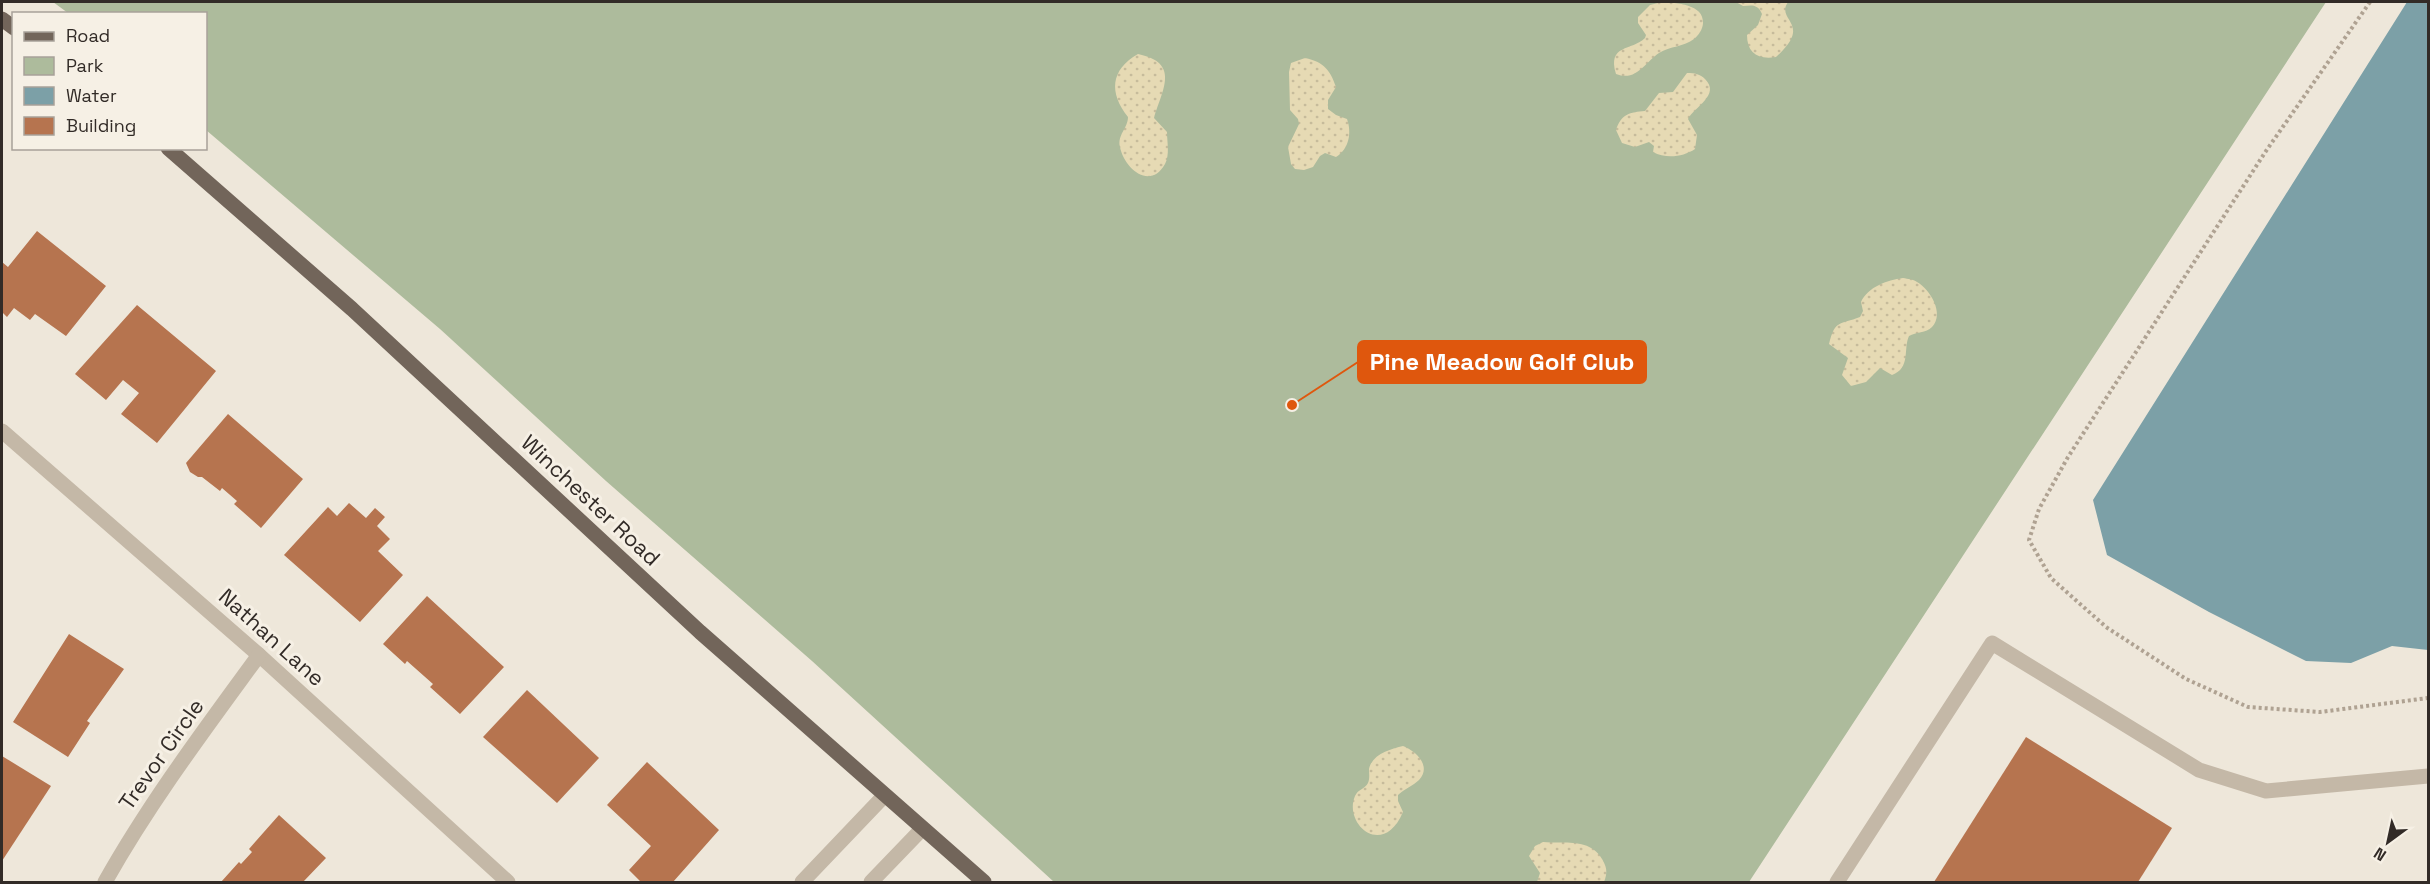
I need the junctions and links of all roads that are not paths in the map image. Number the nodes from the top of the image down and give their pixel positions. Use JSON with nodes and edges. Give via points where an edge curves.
{"nodes":[{"id":1,"x":170,"y":150,"type":"edge"},
{"id":2,"x":2,"y":431,"type":"edge"},
{"id":3,"x":259,"y":655,"type":"junction"},
{"id":4,"x":2428,"y":776,"type":"edge"},
{"id":5,"x":884,"y":796,"type":"junction"},
{"id":6,"x":922,"y":829,"type":"junction"},
{"id":7,"x":105,"y":882,"type":"edge"},
{"id":8,"x":508,"y":882,"type":"edge"},
{"id":9,"x":802,"y":882,"type":"edge"},
{"id":10,"x":871,"y":882,"type":"edge"},
{"id":11,"x":984,"y":882,"type":"edge"},
{"id":12,"x":1837,"y":882,"type":"edge"}],
"edges":[{"from":1,"to":5,"type":"main road","name":"Winchester Road","via":[[352,309],[691,624]]},
{"from":2,"to":3,"type":"street","name":"Nathan Lane"},
{"from":3,"to":7,"type":"street","name":"Trevor Circle","via":[[166,781]]},
{"from":3,"to":8,"type":"street","name":"Nathan Lane"},
{"from":4,"to":12,"type":"street","via":[[2266,791],[2199,770],[1992,643]]},
{"from":5,"to":6,"type":"main road","name":"Winchester Road"},
{"from":5,"to":9,"type":"street"},
{"from":6,"to":10,"type":"street"},
{"from":6,"to":11,"type":"main road","name":"Winchester Road"}]}
